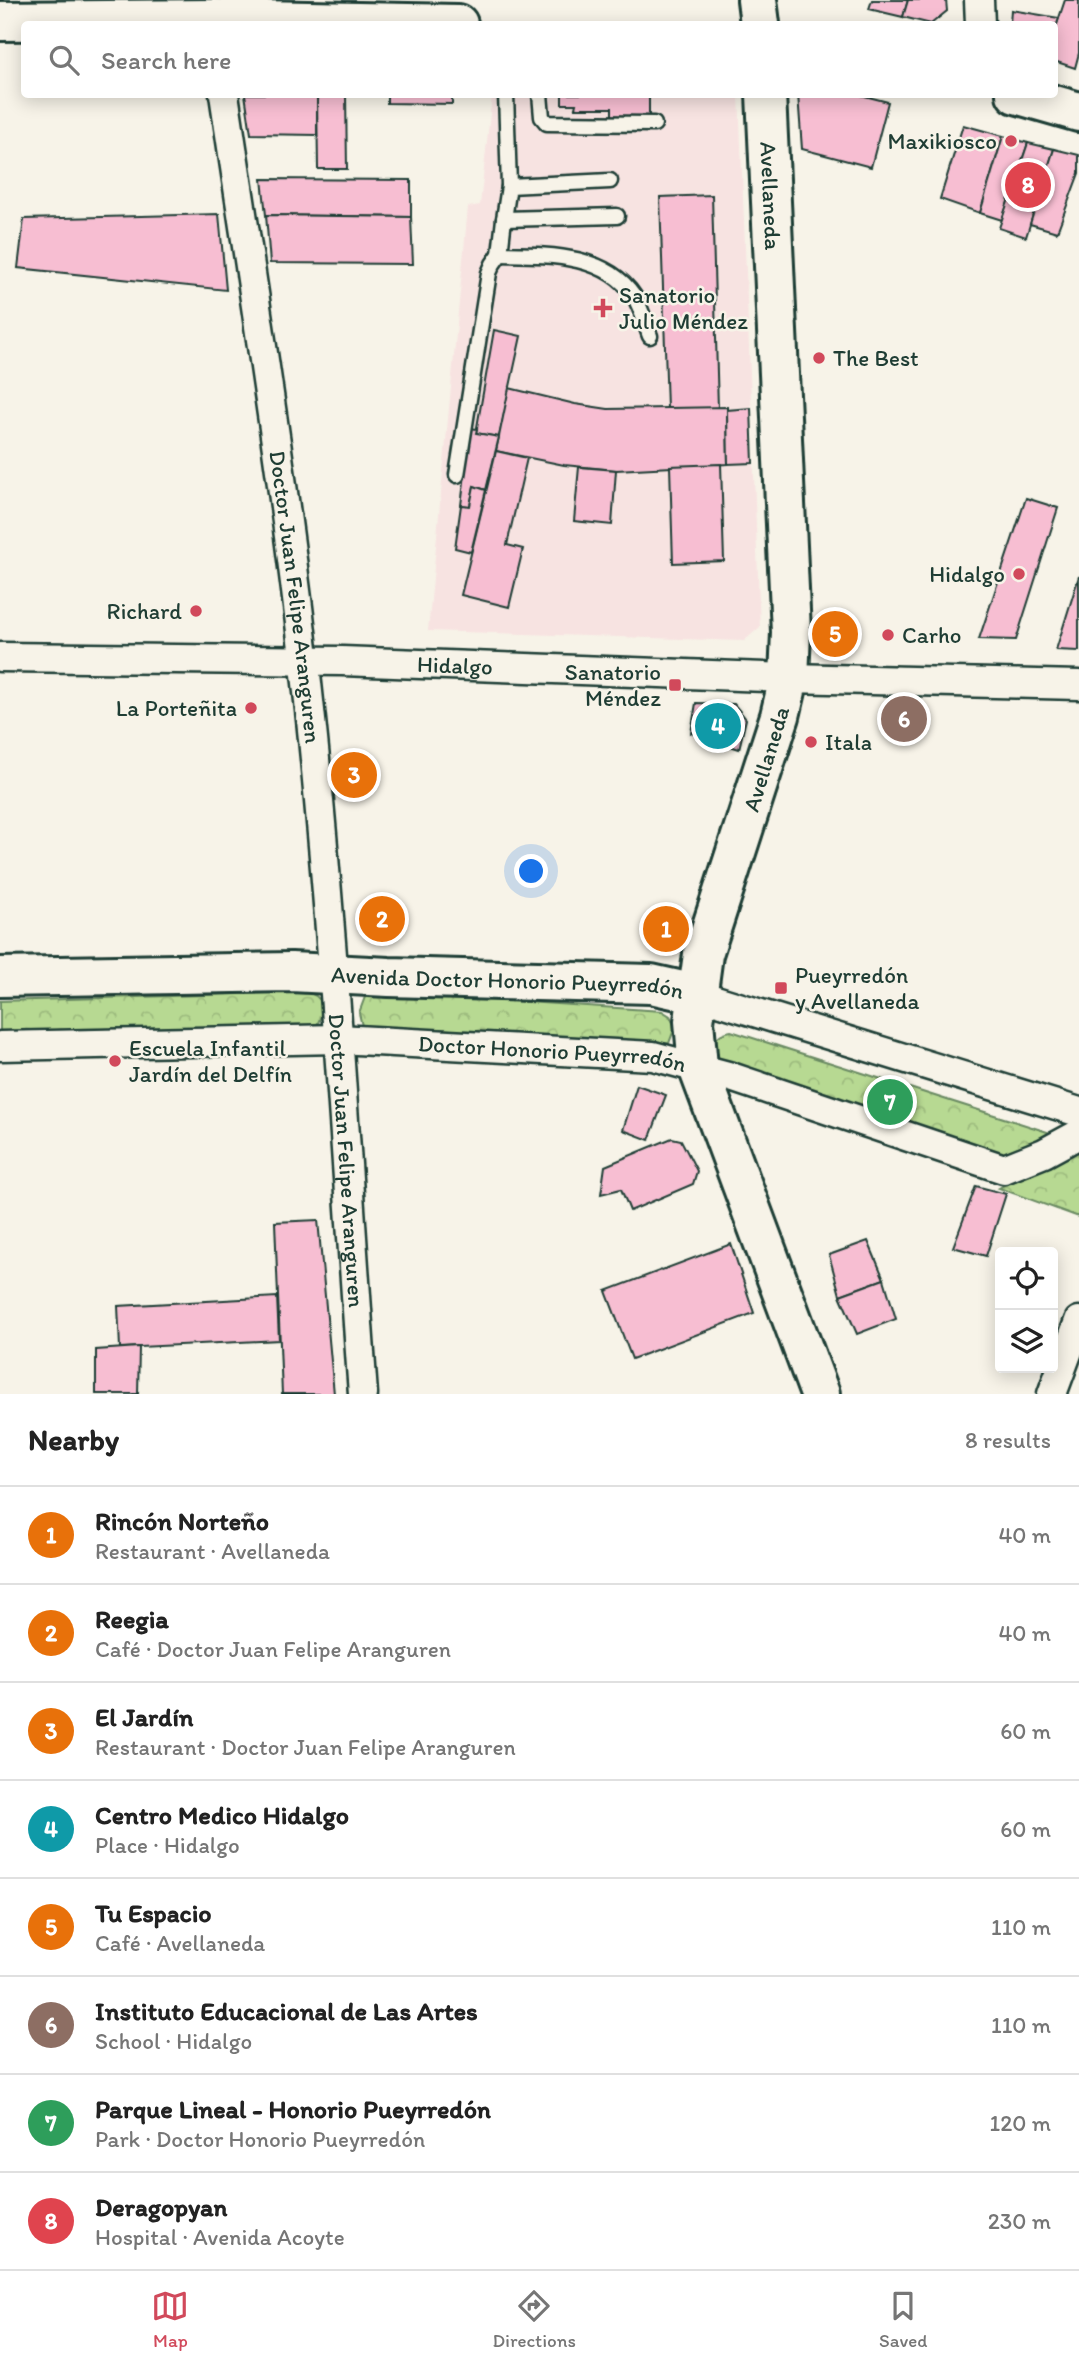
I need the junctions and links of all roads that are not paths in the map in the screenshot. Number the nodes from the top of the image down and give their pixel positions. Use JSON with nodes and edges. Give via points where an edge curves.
{"nodes":[{"id":1,"x":757,"y":0,"type":"edge"},
{"id":2,"x":979,"y":0,"type":"edge"},
{"id":3,"x":213,"y":15,"type":"edge"},
{"id":4,"x":0,"y":21,"type":"edge"},
{"id":5,"x":376,"y":21,"type":"edge"},
{"id":6,"x":760,"y":21,"type":"edge"},
{"id":7,"x":980,"y":21,"type":"edge"},
{"id":8,"x":225,"y":98,"type":"edge"},
{"id":9,"x":506,"y":98,"type":"edge"},
{"id":10,"x":540,"y":98,"type":"edge"},
{"id":11,"x":766,"y":98,"type":"edge"},
{"id":12,"x":1030,"y":98,"type":"edge"},
{"id":13,"x":1079,"y":112,"type":"edge"},
{"id":14,"x":654,"y":124,"type":"dead end"},
{"id":15,"x":610,"y":181,"type":"dead end"},
{"id":16,"x":509,"y":186,"type":"junction"},
{"id":17,"x":617,"y":216,"type":"dead end"},
{"id":18,"x":504,"y":219,"type":"junction"},
{"id":19,"x":500,"y":254,"type":"junction"},
{"id":20,"x":650,"y":336,"type":"dead end"},
{"id":21,"x":457,"y":475,"type":"dead end"},
{"id":22,"x":0,"y":657,"type":"edge"},
{"id":23,"x":304,"y":660,"type":"junction"},
{"id":24,"x":789,"y":678,"type":"junction"},
{"id":25,"x":1079,"y":685,"type":"edge"},
{"id":26,"x":333,"y":974,"type":"junction"},
{"id":27,"x":0,"y":977,"type":"edge"},
{"id":28,"x":696,"y":994,"type":"junction"},
{"id":29,"x":338,"y":1039,"type":"junction"},
{"id":30,"x":0,"y":1046,"type":"edge"},
{"id":31,"x":698,"y":1067,"type":"junction"},
{"id":32,"x":1079,"y":1112,"type":"edge"},
{"id":33,"x":1079,"y":1134,"type":"edge"},
{"id":34,"x":1079,"y":1321,"type":"edge"},
{"id":35,"x":363,"y":1394,"type":"edge"},
{"id":36,"x":820,"y":1394,"type":"edge"},
{"id":37,"x":1052,"y":1394,"type":"edge"}],
"edges":[{"from":1,"to":6,"type":"street"},
{"from":2,"to":7,"type":"street"},
{"from":3,"to":4,"type":"street"},
{"from":3,"to":5,"type":"street"},
{"from":8,"to":23,"type":"street","name":"Doctor Juan Felipe Aranguren"},
{"from":9,"to":16,"type":"lane"},
{"from":10,"to":14,"type":"lane","via":[[547,122]]},
{"from":11,"to":24,"type":"street","name":"Avellaneda","via":[[791,632]]},
{"from":12,"to":13,"type":"street"},
{"from":15,"to":16,"type":"lane"},
{"from":16,"to":18,"type":"lane"},
{"from":17,"to":18,"type":"lane"},
{"from":18,"to":19,"type":"lane"},
{"from":19,"to":20,"type":"lane","via":[[569,257],[612,274],[634,296]]},
{"from":19,"to":21,"type":"lane","via":[[489,273]]},
{"from":22,"to":23,"type":"street","name":"Hidalgo"},
{"from":23,"to":24,"type":"street","name":"Hidalgo"},
{"from":23,"to":26,"type":"street","name":"Doctor Juan Felipe Aranguren"},
{"from":24,"to":25,"type":"street","name":"Hidalgo"},
{"from":24,"to":28,"type":"street","name":"Avellaneda","via":[[703,954]]},
{"from":26,"to":27,"type":"street","name":"Avenida Doctor Honorio Pueyrredón"},
{"from":26,"to":28,"type":"street","name":"Avenida Doctor Honorio Pueyrredón","via":[[651,984]]},
{"from":26,"to":29,"type":"street","name":"Doctor Juan Felipe Aranguren"},
{"from":28,"to":31,"type":"street","name":"Avellaneda"},
{"from":28,"to":32,"type":"street","name":"Avenida Doctor Honorio Pueyrredón"},
{"from":29,"to":30,"type":"street","name":"Doctor Honorio Pueyrredón"},
{"from":29,"to":31,"type":"street","name":"Doctor Honorio Pueyrredón","via":[[653,1056]]},
{"from":29,"to":35,"type":"street","name":"Doctor Juan Felipe Aranguren"},
{"from":31,"to":33,"type":"street","name":"Doctor Honorio Pueyrredón","via":[[1004,1169]]},
{"from":31,"to":36,"type":"street","name":"Avellaneda"},
{"from":34,"to":37,"type":"street"}]}
